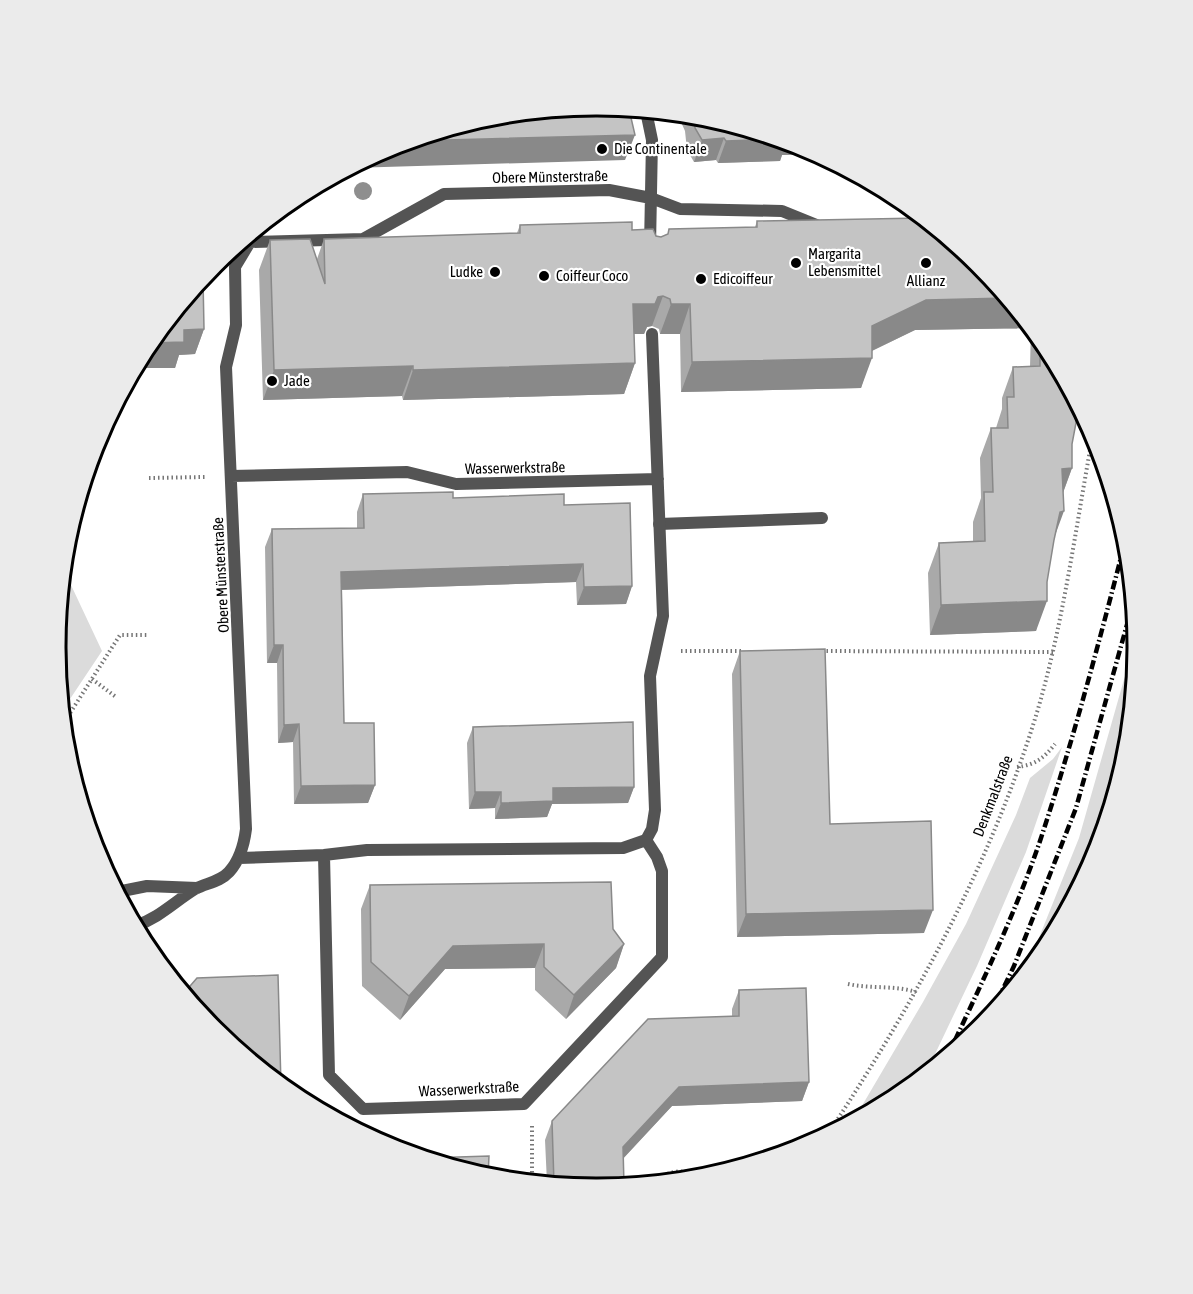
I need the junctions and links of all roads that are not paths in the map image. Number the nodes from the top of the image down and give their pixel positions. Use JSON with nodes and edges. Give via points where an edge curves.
{"nodes":[{"id":1,"x":648,"y":119,"type":"edge"},
{"id":2,"x":651,"y":198,"type":"junction"},
{"id":3,"x":833,"y":227,"type":"edge"},
{"id":4,"x":257,"y":240,"type":"edge"},
{"id":5,"x":242,"y":253,"type":"edge"},
{"id":6,"x":650,"y":259,"type":"edge"},
{"id":7,"x":652,"y":334,"type":"edge"},
{"id":8,"x":231,"y":476,"type":"junction"},
{"id":9,"x":658,"y":479,"type":"junction"},
{"id":10,"x":822,"y":518,"type":"dead end"},
{"id":11,"x":659,"y":524,"type":"junction"},
{"id":12,"x":646,"y":840,"type":"junction"},
{"id":13,"x":324,"y":855,"type":"junction"},
{"id":14,"x":239,"y":858,"type":"junction"},
{"id":15,"x":197,"y":888,"type":"junction"},
{"id":16,"x":125,"y":890,"type":"edge"},
{"id":17,"x":144,"y":924,"type":"edge"}],
"edges":[{"from":1,"to":2,"type":"street","via":[[652,140]]},
{"from":2,"to":3,"type":"street","name":"Obere Münsterstraße","via":[[680,209],[782,211],[821,227]]},
{"from":2,"to":4,"type":"street","name":"Obere Münsterstraße","via":[[609,190],[444,194],[363,239]]},
{"from":2,"to":6,"type":"street"},
{"from":5,"to":8,"type":"street","name":"Obere Münsterstraße","via":[[235,267],[236,325],[226,367]]},
{"from":7,"to":9,"type":"street"},
{"from":8,"to":9,"type":"street","name":"Wasserwerkstraße","via":[[407,472],[456,484]]},
{"from":8,"to":14,"type":"street","name":"Obere Münsterstraße","via":[[246,829]]},
{"from":9,"to":11,"type":"street"},
{"from":10,"to":11,"type":"street"},
{"from":11,"to":12,"type":"street","via":[[663,616],[650,676],[655,810]]},
{"from":12,"to":13,"type":"street","via":[[623,848],[367,850]]},
{"from":12,"to":13,"type":"street","name":"Wasserwerkstraße","via":[[662,870],[662,957],[524,1104],[363,1109],[328,1075]]},
{"from":13,"to":14,"type":"street"},
{"from":14,"to":15,"type":"street","name":"Obere Münsterstraße","via":[[228,873]]},
{"from":15,"to":16,"type":"street","name":"Obere Münsterstraße","via":[[147,886]]},
{"from":15,"to":17,"type":"street","name":"Obere Münsterstraße"}]}
